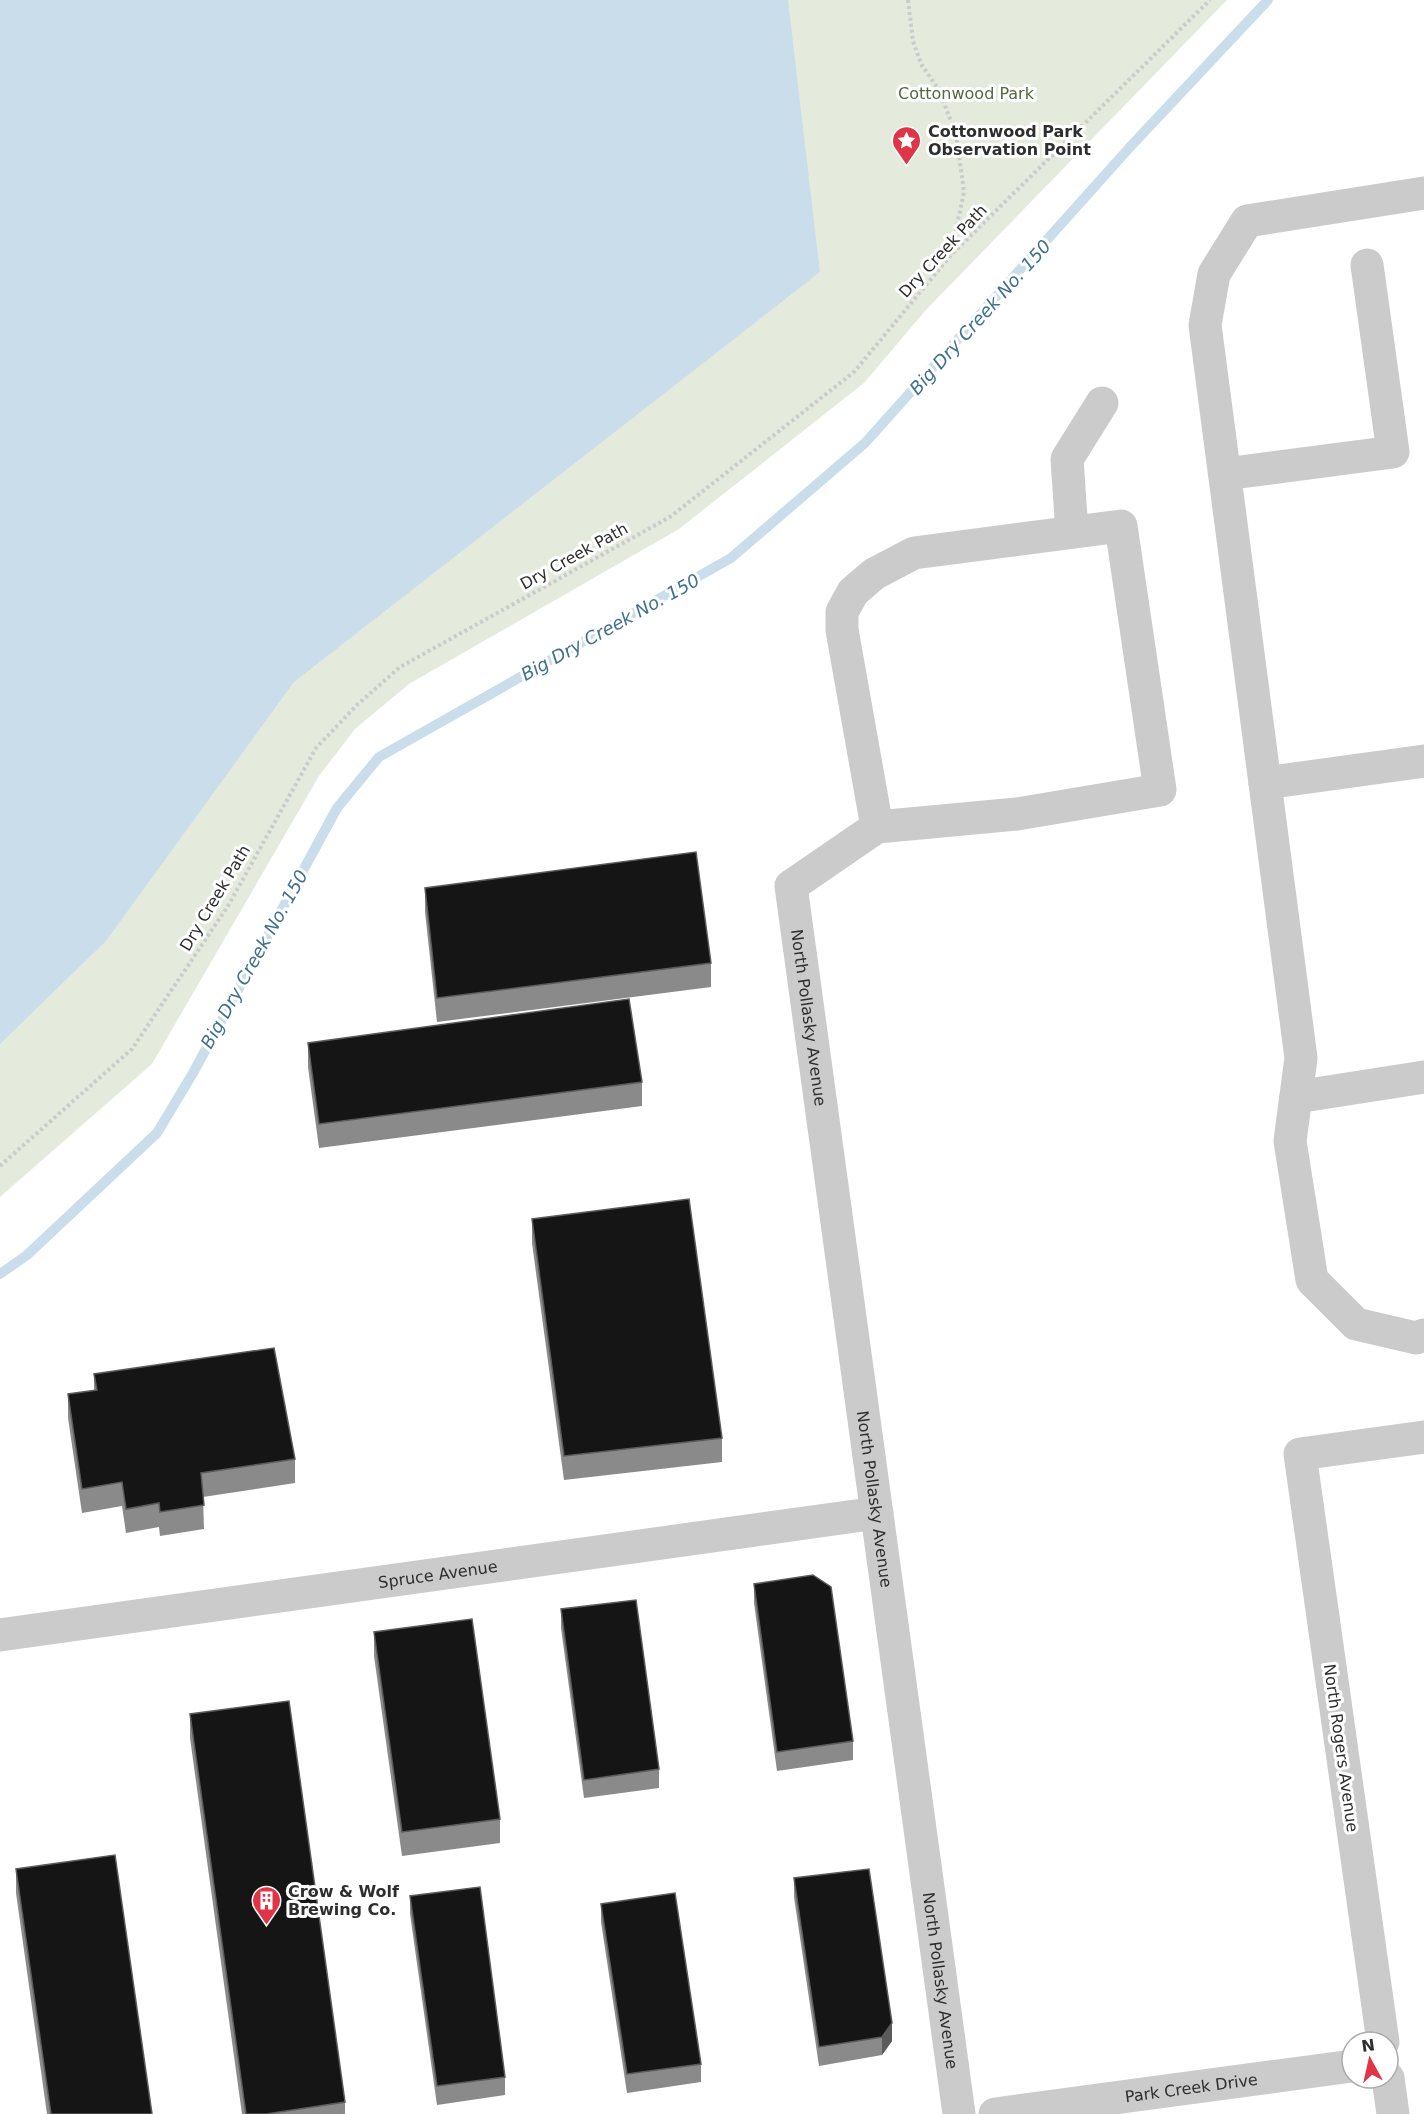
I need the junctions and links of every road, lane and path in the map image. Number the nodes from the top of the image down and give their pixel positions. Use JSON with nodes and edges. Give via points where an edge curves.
{"nodes":[{"id":1,"x":908,"y":0,"type":"edge"},
{"id":2,"x":1210,"y":0,"type":"edge"},
{"id":3,"x":1424,"y":193,"type":"edge"},
{"id":4,"x":951,"y":255,"type":"junction"},
{"id":5,"x":1367,"y":265,"type":"dead end"},
{"id":6,"x":1102,"y":404,"type":"dead end"},
{"id":7,"x":1225,"y":474,"type":"junction"},
{"id":8,"x":1072,"y":532,"type":"junction"},
{"id":9,"x":1424,"y":761,"type":"edge"},
{"id":10,"x":1265,"y":783,"type":"junction"},
{"id":11,"x":877,"y":827,"type":"junction"},
{"id":12,"x":1424,"y":1077,"type":"edge"},
{"id":13,"x":1296,"y":1097,"type":"junction"},
{"id":14,"x":0,"y":1166,"type":"edge"},
{"id":15,"x":1424,"y":1335,"type":"edge"},
{"id":16,"x":1424,"y":1437,"type":"edge"},
{"id":17,"x":877,"y":1513,"type":"junction"},
{"id":18,"x":0,"y":1635,"type":"edge"},
{"id":19,"x":1381,"y":2030,"type":"edge"},
{"id":20,"x":1340,"y":2068,"type":"edge"},
{"id":21,"x":1390,"y":2090,"type":"edge"},
{"id":22,"x":959,"y":2114,"type":"edge"},
{"id":23,"x":994,"y":2114,"type":"edge"},
{"id":24,"x":1393,"y":2114,"type":"edge"}],
"edges":[{"from":1,"to":4,"type":"path","via":[[913,41],[921,64],[939,90],[956,134],[964,192]]},
{"from":2,"to":4,"type":"path","name":"Dry Creek Path"},
{"from":3,"to":7,"type":"street","via":[[1247,221],[1214,274],[1205,325]]},
{"from":4,"to":14,"type":"path","name":"Dry Creek Path","via":[[854,372],[670,517],[400,667],[358,704],[316,748],[228,906],[132,1049]]},
{"from":5,"to":7,"type":"street","via":[[1393,452]]},
{"from":6,"to":8,"type":"street","via":[[1066,459]]},
{"from":7,"to":10,"type":"street"},
{"from":8,"to":11,"type":"street","via":[[914,553],[874,574],[853,592],[842,612],[842,630]]},
{"from":8,"to":11,"type":"street","via":[[1121,526],[1160,790],[1017,814]]},
{"from":9,"to":10,"type":"street"},
{"from":10,"to":13,"type":"street","via":[[1301,1058]]},
{"from":11,"to":17,"type":"street","name":"North Pollasky Avenue","via":[[791,886]]},
{"from":12,"to":13,"type":"street"},
{"from":13,"to":15,"type":"street","via":[[1290,1141],[1312,1280],[1356,1324],[1416,1338]]},
{"from":16,"to":19,"type":"street","name":"North Rogers Avenue","via":[[1300,1454]]},
{"from":17,"to":18,"type":"street","name":"Spruce Avenue"},
{"from":17,"to":22,"type":"street","name":"North Pollasky Avenue"},
{"from":20,"to":23,"type":"street","name":"Park Creek Drive"},
{"from":21,"to":24,"type":"street"}]}
